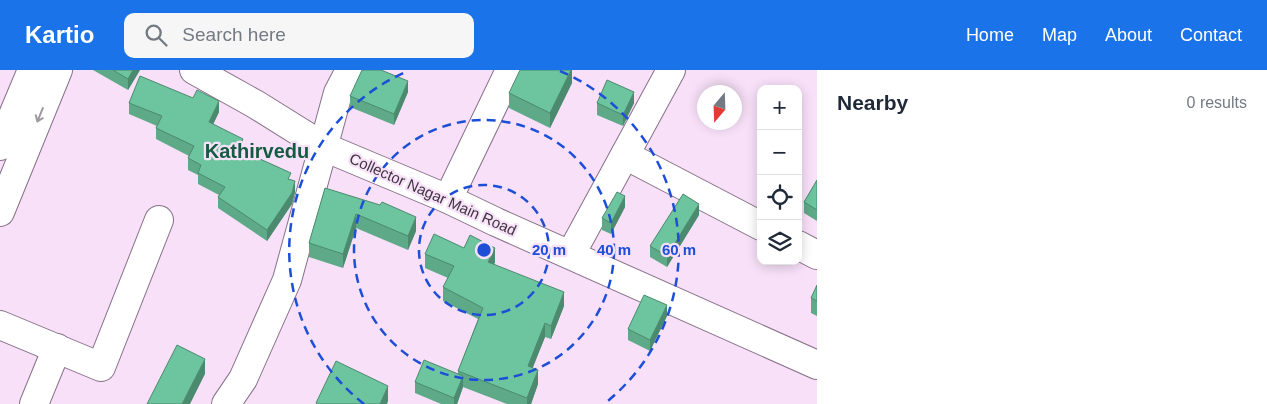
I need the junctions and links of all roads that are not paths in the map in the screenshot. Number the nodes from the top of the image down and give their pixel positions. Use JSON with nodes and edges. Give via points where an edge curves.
{"nodes":[{"id":1,"x":32,"y":70,"type":"edge"},
{"id":2,"x":58,"y":70,"type":"edge"},
{"id":3,"x":194,"y":70,"type":"edge"},
{"id":4,"x":350,"y":70,"type":"edge"},
{"id":5,"x":510,"y":70,"type":"edge"},
{"id":6,"x":671,"y":70,"type":"edge"},
{"id":7,"x":0,"y":146,"type":"edge"},
{"id":8,"x":324,"y":147,"type":"junction"},
{"id":9,"x":625,"y":155,"type":"junction"},
{"id":10,"x":448,"y":199,"type":"junction"},
{"id":11,"x":0,"y":212,"type":"edge"},
{"id":12,"x":159,"y":220,"type":"dead end"},
{"id":13,"x":757,"y":224,"type":"edge"},
{"id":14,"x":802,"y":247,"type":"edge"},
{"id":15,"x":571,"y":254,"type":"junction"},
{"id":16,"x":817,"y":255,"type":"edge"},
{"id":17,"x":0,"y":325,"type":"edge"},
{"id":18,"x":57,"y":348,"type":"junction"},
{"id":19,"x":817,"y":365,"type":"edge"},
{"id":20,"x":231,"y":402,"type":"edge"},
{"id":21,"x":34,"y":404,"type":"edge"}],
"edges":[{"from":1,"to":7,"type":"street"},
{"from":2,"to":11,"type":"street","one_way":true},
{"from":3,"to":8,"type":"street","name":"Collector Nagar Main Road"},
{"from":4,"to":8,"type":"street","via":[[338,93]]},
{"from":5,"to":10,"type":"street"},
{"from":6,"to":9,"type":"street"},
{"from":8,"to":10,"type":"street","name":"Collector Nagar Main Road"},
{"from":8,"to":20,"type":"street","via":[[287,280]]},
{"from":9,"to":13,"type":"street"},
{"from":9,"to":15,"type":"street"},
{"from":10,"to":15,"type":"street","name":"Collector Nagar Main Road"},
{"from":12,"to":18,"type":"street","via":[[101,367]]},
{"from":14,"to":16,"type":"street"},
{"from":15,"to":19,"type":"street","name":"Collector Nagar Main Road"},
{"from":17,"to":18,"type":"street"},
{"from":18,"to":21,"type":"street"}]}
